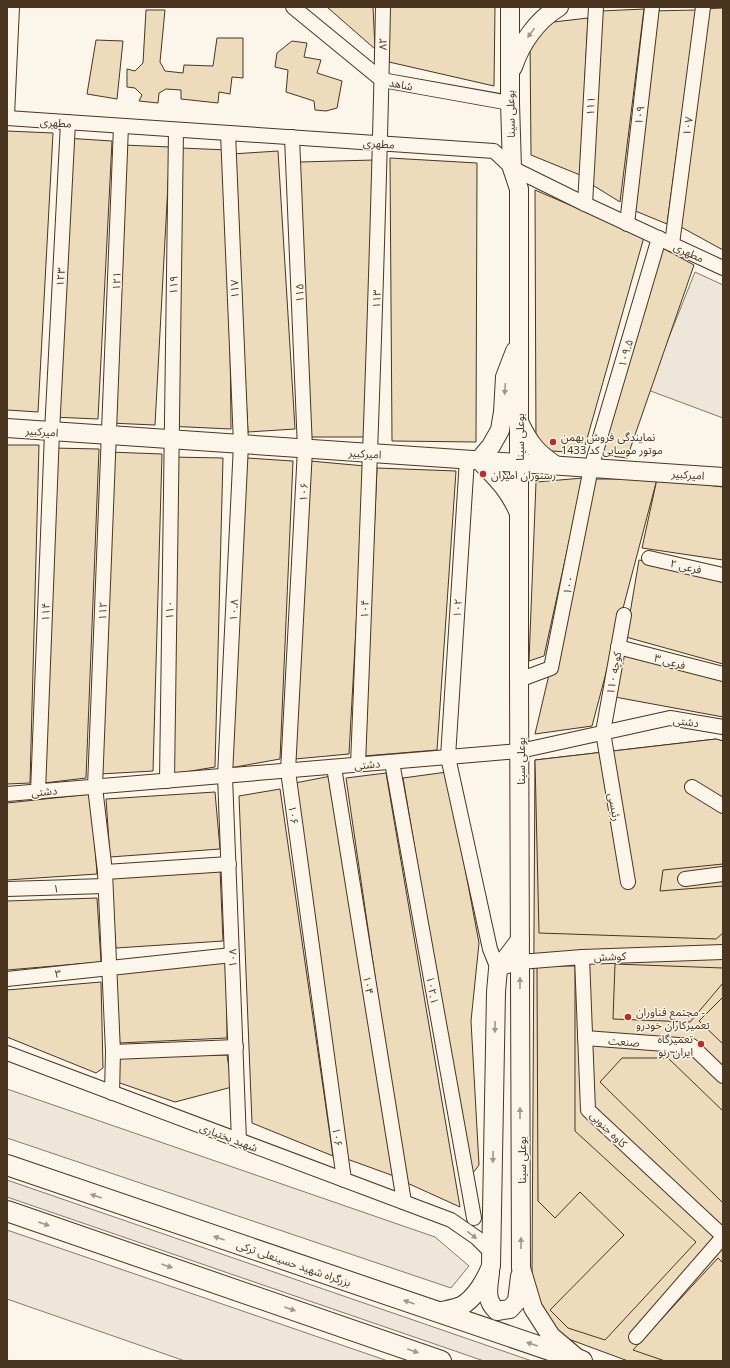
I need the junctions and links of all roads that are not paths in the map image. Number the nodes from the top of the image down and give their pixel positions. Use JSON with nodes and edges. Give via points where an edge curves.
{"nodes":[{"id":1,"x":12,"y":7,"type":"edge"},
{"id":2,"x":293,"y":7,"type":"edge"},
{"id":3,"x":383,"y":7,"type":"edge"},
{"id":4,"x":514,"y":7,"type":"edge"},
{"id":5,"x":558,"y":7,"type":"edge"},
{"id":6,"x":596,"y":7,"type":"edge"},
{"id":7,"x":652,"y":7,"type":"edge"},
{"id":8,"x":703,"y":7,"type":"edge"},
{"id":9,"x":510,"y":75,"type":"junction"},
{"id":10,"x":382,"y":80,"type":"junction"},
{"id":11,"x":510,"y":103,"type":"junction"},
{"id":12,"x":7,"y":117,"type":"edge"},
{"id":13,"x":68,"y":122,"type":"junction"},
{"id":14,"x":122,"y":126,"type":"junction"},
{"id":15,"x":176,"y":130,"type":"junction"},
{"id":16,"x":228,"y":133,"type":"junction"},
{"id":17,"x":292,"y":137,"type":"junction"},
{"id":18,"x":381,"y":143,"type":"junction"},
{"id":19,"x":512,"y":168,"type":"junction"},
{"id":20,"x":585,"y":204,"type":"junction"},
{"id":21,"x":627,"y":224,"type":"junction"},
{"id":22,"x":659,"y":238,"type":"junction"},
{"id":23,"x":672,"y":244,"type":"junction"},
{"id":24,"x":723,"y":268,"type":"edge"},
{"id":25,"x":519,"y":339,"type":"junction"},
{"id":26,"x":519,"y":421,"type":"junction"},
{"id":27,"x":7,"y":428,"type":"edge"},
{"id":28,"x":52,"y":432,"type":"junction"},
{"id":29,"x":110,"y":435,"type":"junction"},
{"id":30,"x":171,"y":440,"type":"junction"},
{"id":31,"x":241,"y":444,"type":"junction"},
{"id":32,"x":305,"y":449,"type":"junction"},
{"id":33,"x":371,"y":454,"type":"junction"},
{"id":34,"x":473,"y":460,"type":"junction"},
{"id":35,"x":519,"y":462,"type":"junction"},
{"id":36,"x":555,"y":465,"type":"junction"},
{"id":37,"x":591,"y":468,"type":"junction"},
{"id":38,"x":723,"y":477,"type":"edge"},
{"id":39,"x":519,"y":514,"type":"junction"},
{"id":40,"x":649,"y":558,"type":"dead end"},
{"id":41,"x":723,"y":575,"type":"edge"},
{"id":42,"x":624,"y":615,"type":"dead end"},
{"id":43,"x":618,"y":647,"type":"junction"},
{"id":44,"x":723,"y":674,"type":"edge"},
{"id":45,"x":519,"y":680,"type":"junction"},
{"id":46,"x":723,"y":727,"type":"edge"},
{"id":47,"x":603,"y":732,"type":"junction"},
{"id":48,"x":520,"y":751,"type":"junction"},
{"id":49,"x":448,"y":757,"type":"junction"},
{"id":50,"x":392,"y":762,"type":"junction"},
{"id":51,"x":358,"y":765,"type":"junction"},
{"id":52,"x":334,"y":767,"type":"junction"},
{"id":53,"x":288,"y":770,"type":"junction"},
{"id":54,"x":225,"y":776,"type":"junction"},
{"id":55,"x":167,"y":781,"type":"junction"},
{"id":56,"x":95,"y":787,"type":"junction"},
{"id":57,"x":692,"y":787,"type":"dead end"},
{"id":58,"x":38,"y":792,"type":"junction"},
{"id":59,"x":7,"y":794,"type":"edge"},
{"id":60,"x":723,"y":806,"type":"edge"},
{"id":61,"x":229,"y":864,"type":"junction"},
{"id":62,"x":723,"y":874,"type":"edge"},
{"id":63,"x":685,"y":879,"type":"dead end"},
{"id":64,"x":105,"y":880,"type":"junction"},
{"id":65,"x":628,"y":882,"type":"dead end"},
{"id":66,"x":7,"y":889,"type":"edge"},
{"id":67,"x":520,"y":940,"type":"junction"},
{"id":68,"x":723,"y":952,"type":"edge"},
{"id":69,"x":232,"y":955,"type":"junction"},
{"id":70,"x":582,"y":957,"type":"junction"},
{"id":71,"x":520,"y":962,"type":"junction"},
{"id":72,"x":109,"y":968,"type":"junction"},
{"id":73,"x":498,"y":970,"type":"junction"},
{"id":74,"x":7,"y":979,"type":"edge"},
{"id":75,"x":585,"y":1038,"type":"junction"},
{"id":76,"x":236,"y":1047,"type":"junction"},
{"id":77,"x":112,"y":1052,"type":"junction"},
{"id":78,"x":7,"y":1053,"type":"edge"},
{"id":79,"x":723,"y":1076,"type":"edge"},
{"id":80,"x":112,"y":1093,"type":"junction"},
{"id":81,"x":240,"y":1141,"type":"junction"},
{"id":82,"x":7,"y":1165,"type":"edge"},
{"id":83,"x":344,"y":1180,"type":"junction"},
{"id":84,"x":404,"y":1202,"type":"junction"},
{"id":85,"x":492,"y":1203,"type":"junction"},
{"id":86,"x":7,"y":1211,"type":"edge"},
{"id":87,"x":474,"y":1218,"type":"junction"},
{"id":88,"x":451,"y":1220,"type":"junction"},
{"id":89,"x":723,"y":1237,"type":"edge"},
{"id":90,"x":491,"y":1259,"type":"junction"},
{"id":91,"x":521,"y":1268,"type":"junction"},
{"id":92,"x":437,"y":1312,"type":"junction"},
{"id":93,"x":636,"y":1337,"type":"dead end"},
{"id":94,"x":580,"y":1360,"type":"edge"},
{"id":95,"x":441,"y":1361,"type":"edge"}],
"edges":[{"from":1,"to":12,"type":"street"},
{"from":2,"to":10,"type":"street","name":"شاهد"},
{"from":3,"to":10,"type":"street","name":"۸۲"},
{"from":4,"to":9,"type":"main road","name":"بوعلی سینا"},
{"from":5,"to":9,"type":"main road","one_way":true,"via":[[539,22],[526,40]]},
{"from":6,"to":20,"type":"street","name":"۱۱۱"},
{"from":7,"to":21,"type":"street","name":"۱۰۹"},
{"from":8,"to":23,"type":"street","name":"۱۰۷"},
{"from":9,"to":11,"type":"main road","name":"بوعلی سینا"},
{"from":10,"to":11,"type":"street","name":"شاهد"},
{"from":10,"to":18,"type":"street","name":"۸۲"},
{"from":11,"to":19,"type":"main road","name":"بوعلی سینا"},
{"from":12,"to":13,"type":"street","name":"مطهری"},
{"from":13,"to":14,"type":"street","name":"مطهری"},
{"from":13,"to":28,"type":"street","name":"۱۲۳"},
{"from":14,"to":15,"type":"street","name":"مطهری"},
{"from":14,"to":29,"type":"street","name":"۱۲۱"},
{"from":15,"to":16,"type":"street","name":"مطهری"},
{"from":15,"to":30,"type":"street","name":"۱۱۹"},
{"from":16,"to":17,"type":"street","name":"مطهری"},
{"from":16,"to":31,"type":"street","name":"۱۱۷"},
{"from":17,"to":18,"type":"street","name":"مطهری"},
{"from":17,"to":32,"type":"street","name":"۱۱۵"},
{"from":18,"to":19,"type":"street","name":"مطهری","via":[[494,151]]},
{"from":18,"to":33,"type":"street","name":"۱۱۳"},
{"from":19,"to":20,"type":"street","name":"مطهری"},
{"from":19,"to":25,"type":"main road","name":"بوعلی سینا","via":[[519,189]]},
{"from":20,"to":21,"type":"street","name":"مطهری"},
{"from":21,"to":22,"type":"street","name":"مطهری"},
{"from":22,"to":23,"type":"street","name":"مطهری"},
{"from":22,"to":37,"type":"street","name":"۱۰۹.۵"},
{"from":23,"to":24,"type":"street","name":"مطهری"},
{"from":25,"to":26,"type":"main road","name":"بوعلی سینا"},
{"from":25,"to":34,"type":"main road","one_way":true,"via":[[506,377],[500,430],[491,446]]},
{"from":26,"to":35,"type":"main road","name":"بوعلی سینا"},
{"from":26,"to":36,"type":"main road","via":[[540,455]]},
{"from":27,"to":28,"type":"main road","name":"امیرکبیر"},
{"from":28,"to":29,"type":"main road","name":"امیرکبیر"},
{"from":28,"to":58,"type":"street","name":"۱۱۴"},
{"from":29,"to":30,"type":"main road","name":"امیرکبیر"},
{"from":29,"to":56,"type":"street","name":"۱۱۲"},
{"from":30,"to":31,"type":"main road","name":"امیرکبیر"},
{"from":30,"to":55,"type":"street","name":"۱۱۰"},
{"from":31,"to":32,"type":"main road","name":"امیرکبیر"},
{"from":31,"to":54,"type":"street","name":"۱۰.۸"},
{"from":32,"to":33,"type":"main road","name":"امیرکبیر"},
{"from":32,"to":53,"type":"street","name":"۱۰۶"},
{"from":33,"to":34,"type":"main road","name":"امیرکبیر"},
{"from":33,"to":51,"type":"street","name":"۱۰۴"},
{"from":34,"to":35,"type":"main road","name":"امیرکبیر"},
{"from":34,"to":39,"type":"main road","via":[[499,480],[511,495]]},
{"from":34,"to":49,"type":"street","name":"۱۰۲"},
{"from":35,"to":36,"type":"main road","name":"امیرکبیر"},
{"from":35,"to":39,"type":"main road","name":"بوعلی سینا"},
{"from":36,"to":37,"type":"main road","name":"امیرکبیر"},
{"from":37,"to":38,"type":"main road","name":"امیرکبیر"},
{"from":37,"to":45,"type":"street","name":"۱۰۰","via":[[551,668]]},
{"from":39,"to":45,"type":"main road","name":"بوعلی سینا"},
{"from":40,"to":41,"type":"street","name":"فرعی ۲"},
{"from":42,"to":43,"type":"street","name":"کوچه ۱۱۰"},
{"from":43,"to":44,"type":"street","name":"فرعی ۳"},
{"from":43,"to":47,"type":"street","name":"کوچه ۱۱۰"},
{"from":45,"to":48,"type":"main road","name":"بوعلی سینا"},
{"from":46,"to":47,"type":"street","name":"دشتی","via":[[670,718]]},
{"from":47,"to":48,"type":"street","name":"دشتی"},
{"from":47,"to":65,"type":"street","name":"رئیسی"},
{"from":48,"to":49,"type":"street","name":"دشتی"},
{"from":48,"to":67,"type":"main road","name":"بوعلی سینا"},
{"from":49,"to":50,"type":"street","name":"دشتی"},
{"from":49,"to":73,"type":"street","name":"۱۰۲","via":[[490,949]]},
{"from":50,"to":51,"type":"street","name":"دشتی"},
{"from":50,"to":87,"type":"street","name":"۱۰۲.۱"},
{"from":51,"to":52,"type":"street","name":"دشتی"},
{"from":52,"to":53,"type":"street","name":"دشتی"},
{"from":52,"to":84,"type":"street","name":"۱۰۴"},
{"from":53,"to":54,"type":"street","name":"دشتی"},
{"from":53,"to":83,"type":"street","name":"۱۰۶"},
{"from":54,"to":55,"type":"street","name":"دشتی"},
{"from":54,"to":61,"type":"street","name":"۱۰۸"},
{"from":55,"to":56,"type":"street","name":"دشتی"},
{"from":56,"to":58,"type":"street","name":"دشتی"},
{"from":56,"to":64,"type":"street","name":"۱۱۲"},
{"from":57,"to":60,"type":"street"},
{"from":58,"to":59,"type":"street","name":"دشتی"},
{"from":61,"to":64,"type":"street","name":"۱"},
{"from":61,"to":69,"type":"street","name":"۱۰۸"},
{"from":62,"to":63,"type":"street"},
{"from":64,"to":66,"type":"street","name":"۱"},
{"from":64,"to":72,"type":"street","name":"۱۱۲"},
{"from":67,"to":71,"type":"main road","name":"بوعلی سینا"},
{"from":67,"to":73,"type":"main road"},
{"from":68,"to":70,"type":"street","name":"کوشش"},
{"from":69,"to":72,"type":"street","name":"۳"},
{"from":69,"to":76,"type":"street","name":"۱۰۸"},
{"from":70,"to":71,"type":"street","name":"کوشش"},
{"from":70,"to":75,"type":"street","name":"کاوه جنوبی"},
{"from":71,"to":73,"type":"street","name":"کوشش"},
{"from":91,"to":71,"type":"main road","name":"بوعلی سینا","one_way":true},
{"from":72,"to":74,"type":"street","name":"۳"},
{"from":72,"to":77,"type":"street","name":"۱۱۲"},
{"from":73,"to":85,"type":"main road","one_way":true},
{"from":75,"to":79,"type":"street","name":"صنعت","via":[[692,1046]]},
{"from":75,"to":89,"type":"street","name":"کاوه جنوبی","via":[[588,1110]]},
{"from":76,"to":77,"type":"street"},
{"from":76,"to":81,"type":"street","name":"۱۰۸"},
{"from":77,"to":80,"type":"street","name":"۱۱۲"},
{"from":78,"to":80,"type":"street","name":"شهید بختیاری"},
{"from":80,"to":81,"type":"street","name":"شهید بختیاری"},
{"from":81,"to":83,"type":"street","name":"شهید بختیاری"},
{"from":92,"to":82,"type":"highway","name":"بزرگراه شهید حسینعلی ترکی","one_way":true},
{"from":83,"to":84,"type":"street","name":"شهید بختیاری"},
{"from":84,"to":88,"type":"street","name":"شهید بختیاری"},
{"from":85,"to":87,"type":"street","via":[[481,1215]]},
{"from":85,"to":90,"type":"main road"},
{"from":86,"to":95,"type":"highway","one_way":true},
{"from":87,"to":88,"type":"street"},
{"from":88,"to":90,"type":"street","one_way":true,"via":[[477,1238]]},
{"from":89,"to":93,"type":"street"},
{"from":90,"to":91,"type":"main road","via":[[488,1290],[490,1305],[497,1312],[510,1310],[518,1301]]},
{"from":90,"to":92,"type":"main road","via":[[487,1277],[475,1294],[462,1305]]},
{"from":91,"to":94,"type":"main road","name":"بوعلی سینا","via":[[533,1308],[550,1336]]},
{"from":94,"to":92,"type":"highway","name":"بزرگراه شهید حسینعلی ترکی","one_way":true}]}
